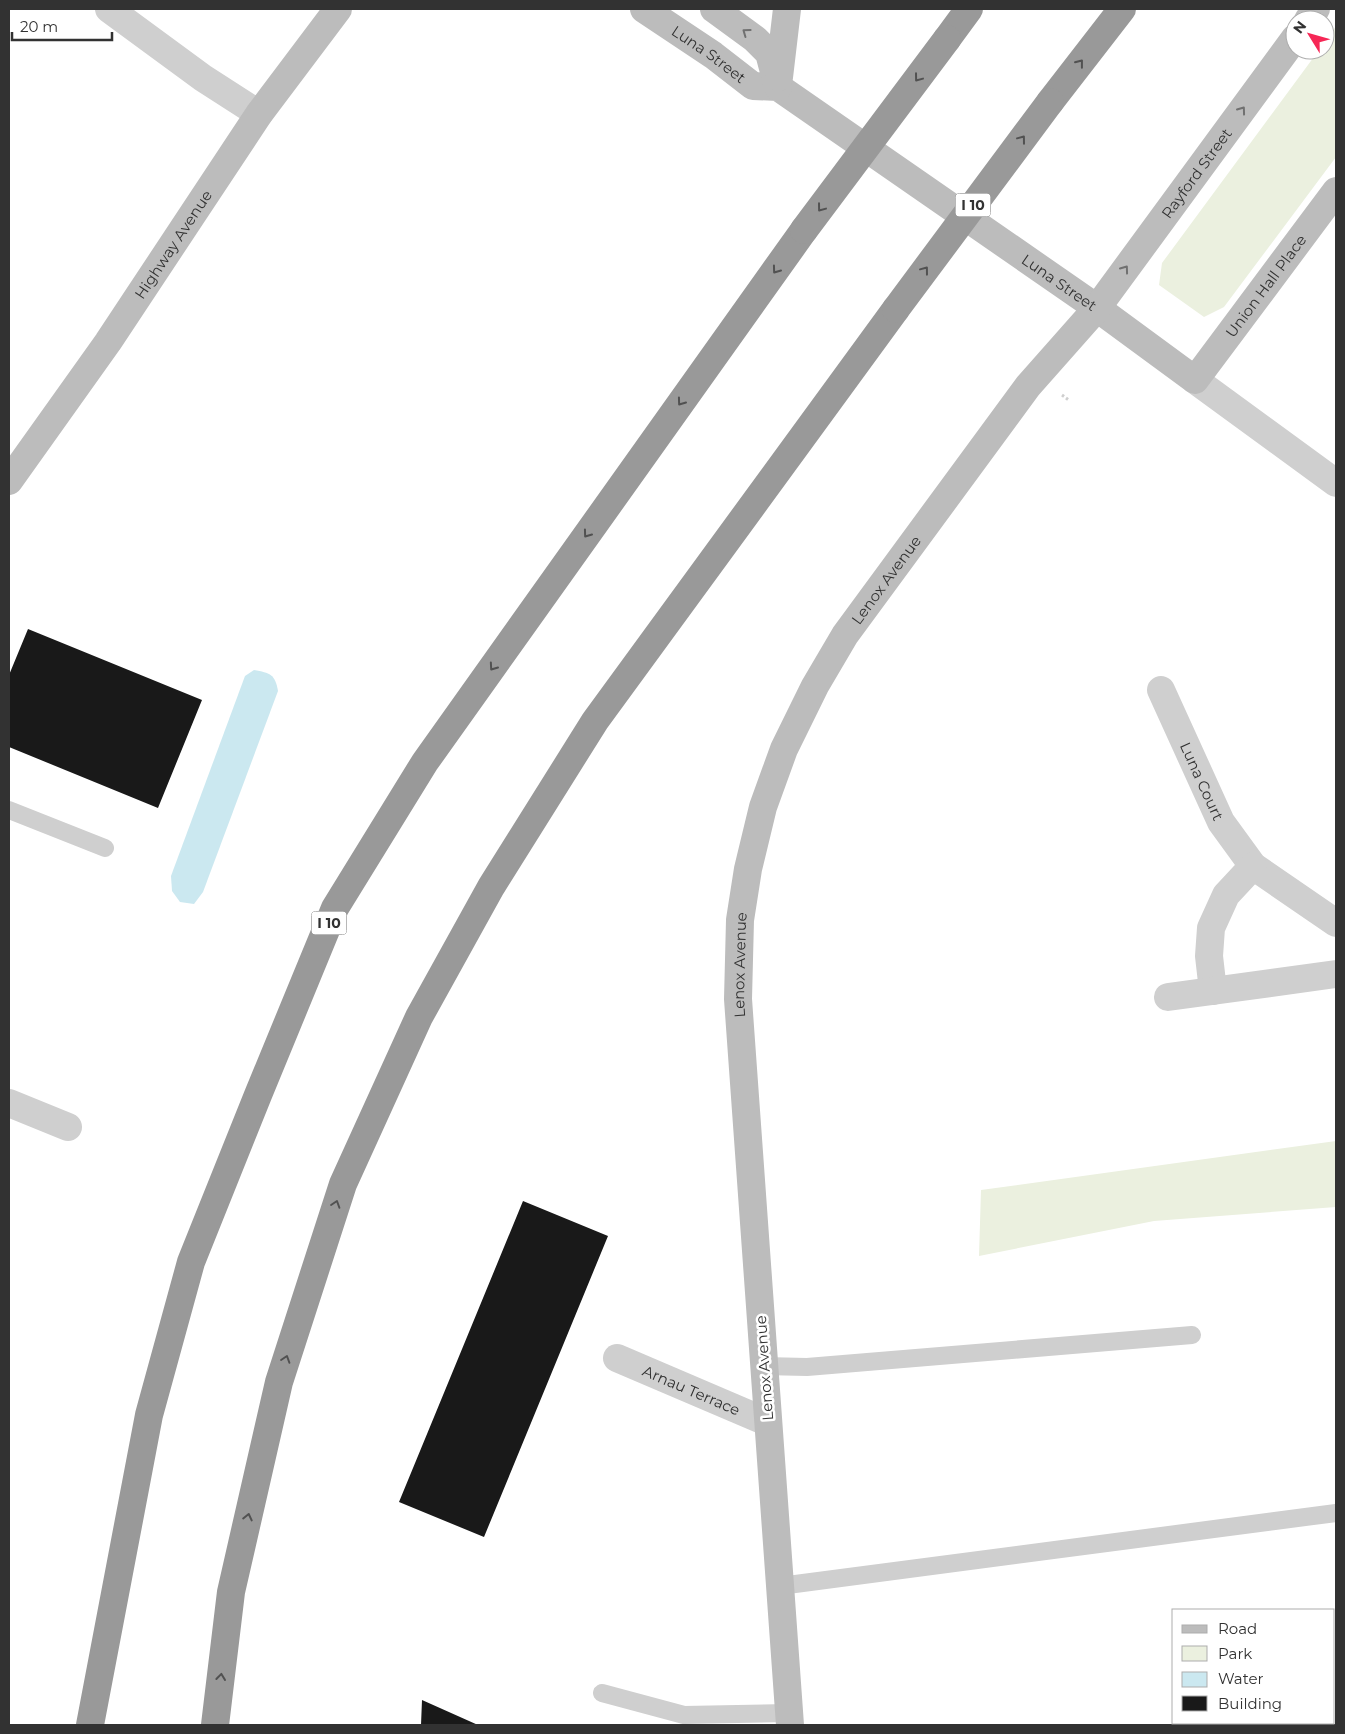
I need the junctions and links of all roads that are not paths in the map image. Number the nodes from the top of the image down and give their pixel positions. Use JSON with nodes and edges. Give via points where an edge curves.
{"nodes":[{"id":1,"x":109,"y":9,"type":"edge"},
{"id":2,"x":338,"y":9,"type":"edge"},
{"id":3,"x":644,"y":9,"type":"edge"},
{"id":4,"x":714,"y":9,"type":"edge"},
{"id":5,"x":787,"y":9,"type":"edge"},
{"id":6,"x":969,"y":9,"type":"edge"},
{"id":7,"x":1122,"y":9,"type":"edge"},
{"id":8,"x":1285,"y":52,"type":"edge"},
{"id":9,"x":778,"y":87,"type":"junction"},
{"id":10,"x":259,"y":114,"type":"junction"},
{"id":11,"x":1336,"y":191,"type":"edge"},
{"id":12,"x":1096,"y":308,"type":"junction"},
{"id":13,"x":1195,"y":380,"type":"junction"},
{"id":14,"x":9,"y":481,"type":"edge"},
{"id":15,"x":1336,"y":483,"type":"edge"},
{"id":16,"x":1161,"y":690,"type":"dead end"},
{"id":17,"x":9,"y":810,"type":"edge"},
{"id":18,"x":105,"y":848,"type":"dead end"},
{"id":19,"x":1253,"y":866,"type":"junction"},
{"id":20,"x":1336,"y":923,"type":"edge"},
{"id":21,"x":1336,"y":974,"type":"edge"},
{"id":22,"x":1212,"y":991,"type":"junction"},
{"id":23,"x":1168,"y":997,"type":"dead end"},
{"id":24,"x":9,"y":1103,"type":"edge"},
{"id":25,"x":68,"y":1127,"type":"dead end"},
{"id":26,"x":1192,"y":1335,"type":"dead end"},
{"id":27,"x":617,"y":1358,"type":"dead end"},
{"id":28,"x":763,"y":1366,"type":"junction"},
{"id":29,"x":767,"y":1422,"type":"junction"},
{"id":30,"x":1336,"y":1513,"type":"edge"},
{"id":31,"x":780,"y":1586,"type":"junction"},
{"id":32,"x":602,"y":1693,"type":"dead end"},
{"id":33,"x":789,"y":1719,"type":"edge"},
{"id":34,"x":90,"y":1725,"type":"edge"},
{"id":35,"x":215,"y":1725,"type":"edge"}],
"edges":[{"from":1,"to":10,"type":"street","via":[[203,78]]},
{"from":2,"to":10,"type":"main road","name":"Highway Avenue"},
{"from":3,"to":9,"type":"main road","name":"Luna Street","via":[[753,86]]},
{"from":9,"to":4,"type":"main road","one_way":true,"via":[[769,53]]},
{"from":5,"to":9,"type":"main road"},
{"from":6,"to":34,"type":"highway","number":"I 10","one_way":true,"bridge":true,"via":[[804,230],[425,762],[335,908],[191,1262],[149,1415]]},
{"from":35,"to":7,"type":"highway","number":"I 10","one_way":true,"bridge":true,"via":[[231,1592],[279,1382],[343,1184],[419,1017],[491,887],[595,721],[896,309]]},
{"from":12,"to":8,"type":"main road","name":"Rayford Street","one_way":true},
{"from":9,"to":12,"type":"main road","name":"Luna Street"},
{"from":10,"to":14,"type":"main road","name":"Highway Avenue","via":[[108,342]]},
{"from":11,"to":13,"type":"main road","name":"Union Hall Place"},
{"from":12,"to":13,"type":"main road","name":"Luna Street"},
{"from":12,"to":28,"type":"main road","name":"Lenox Avenue","via":[[1028,386],[845,635],[788,742],[763,807],[740,920],[738,999]]},
{"from":13,"to":15,"type":"street","name":"Luna Street"},
{"from":16,"to":19,"type":"street","name":"Luna Court","via":[[1221,822]]},
{"from":17,"to":18,"type":"lane"},
{"from":19,"to":20,"type":"street","name":"Luna Court"},
{"from":19,"to":22,"type":"street","via":[[1226,895],[1211,928]]},
{"from":21,"to":22,"type":"street"},
{"from":22,"to":23,"type":"street"},
{"from":24,"to":25,"type":"street"},
{"from":26,"to":28,"type":"lane","via":[[807,1367]]},
{"from":27,"to":29,"type":"street","name":"Arnau Terrace"},
{"from":28,"to":29,"type":"main road","name":"Lenox Avenue"},
{"from":29,"to":31,"type":"main road","name":"Lenox Avenue"},
{"from":30,"to":31,"type":"lane"},
{"from":31,"to":33,"type":"main road","name":"Lenox Avenue"},
{"from":32,"to":33,"type":"lane","via":[[684,1715]]}]}
